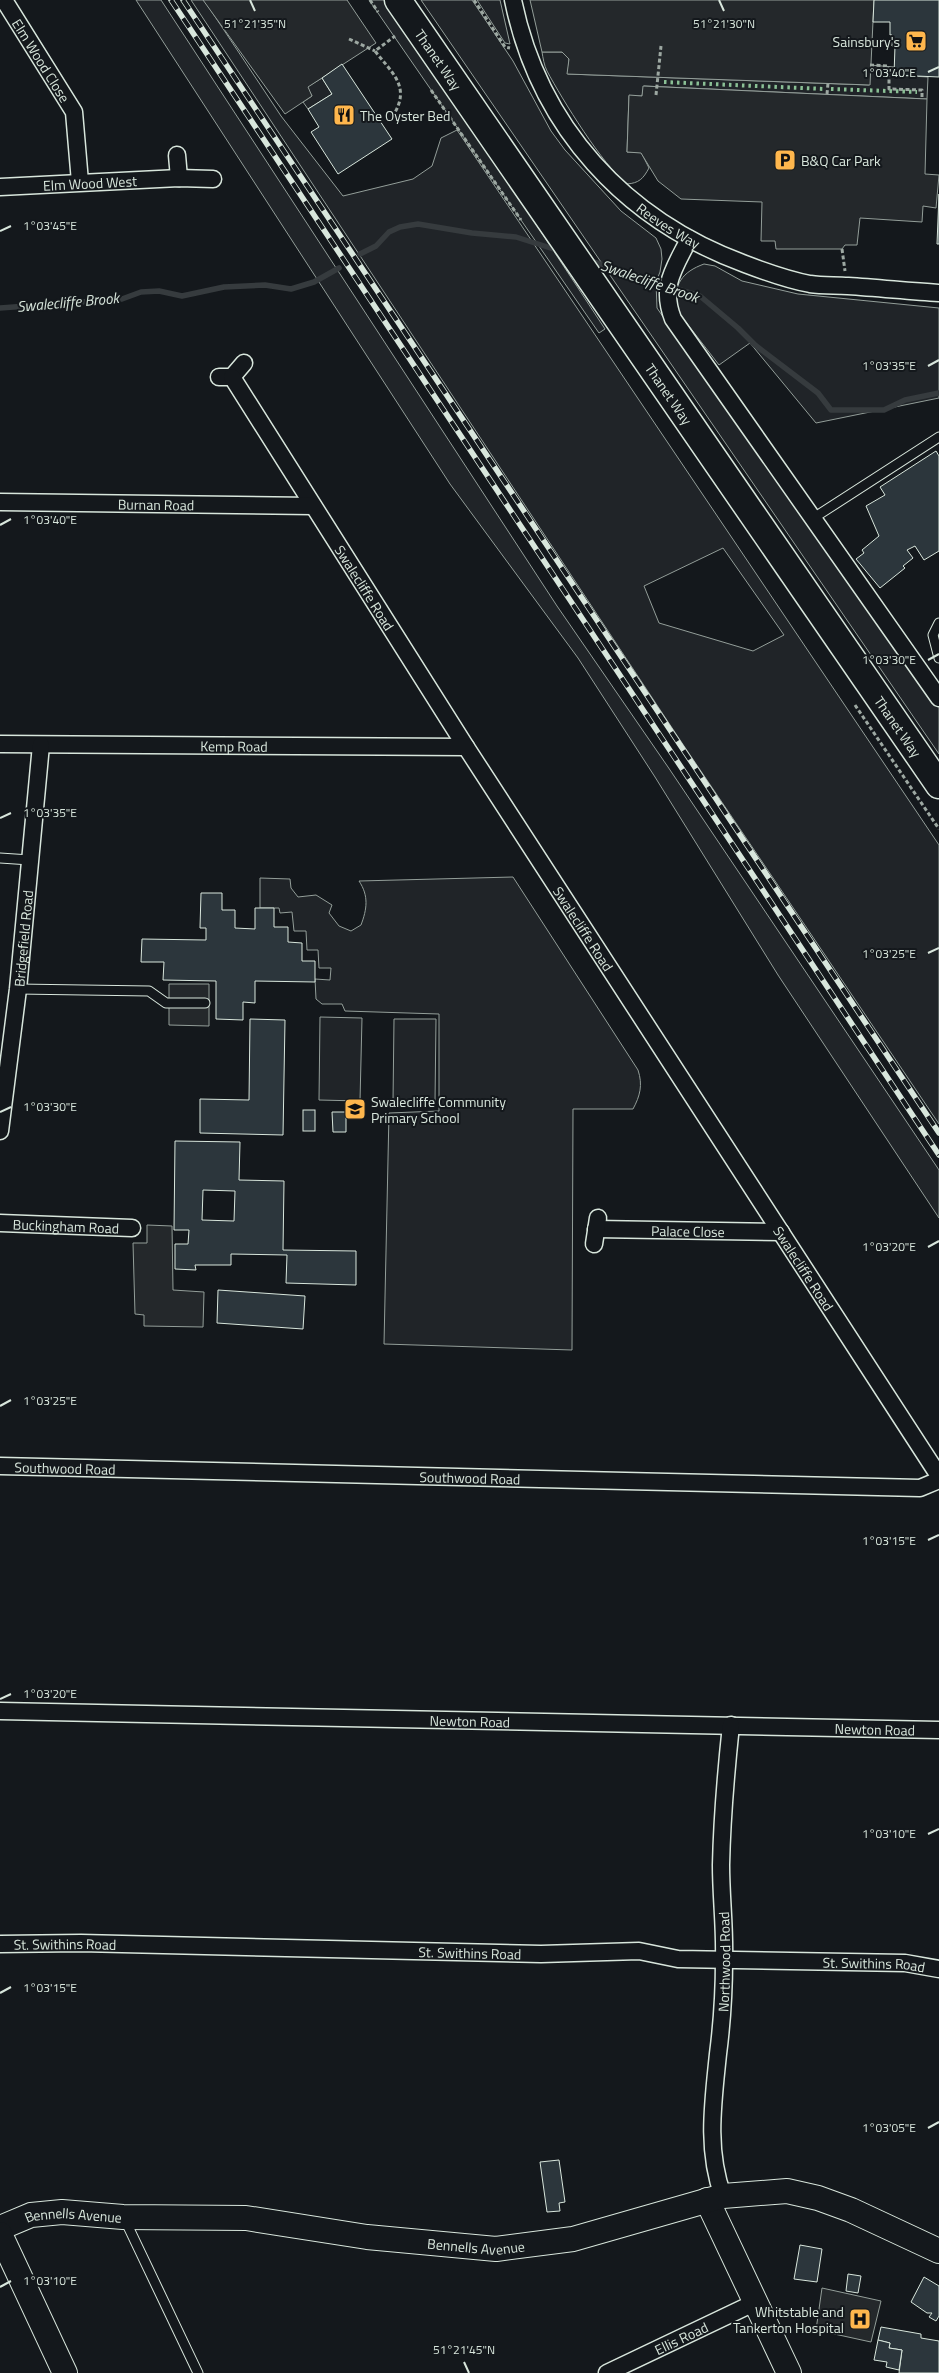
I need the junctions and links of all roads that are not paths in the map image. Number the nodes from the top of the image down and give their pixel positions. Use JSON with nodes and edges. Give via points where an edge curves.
{"nodes":[{"id":1,"x":4,"y":0,"type":"edge"},
{"id":2,"x":398,"y":0,"type":"edge"},
{"id":3,"x":513,"y":0,"type":"edge"},
{"id":4,"x":177,"y":155,"type":"dead end"},
{"id":5,"x":179,"y":178,"type":"junction"},
{"id":6,"x":213,"y":178,"type":"dead end"},
{"id":7,"x":80,"y":182,"type":"junction"},
{"id":8,"x":0,"y":187,"type":"edge"},
{"id":9,"x":689,"y":239,"type":"junction"},
{"id":10,"x":939,"y":294,"type":"edge"},
{"id":11,"x":244,"y":363,"type":"dead end"},
{"id":12,"x":939,"y":437,"type":"edge"},
{"id":13,"x":0,"y":502,"type":"edge"},
{"id":14,"x":313,"y":506,"type":"junction"},
{"id":15,"x":812,"y":519,"type":"junction"},
{"id":16,"x":939,"y":623,"type":"edge"},
{"id":17,"x":939,"y":658,"type":"edge"},
{"id":18,"x":939,"y":698,"type":"edge"},
{"id":19,"x":0,"y":744,"type":"edge"},
{"id":20,"x":41,"y":745,"type":"junction"},
{"id":21,"x":466,"y":747,"type":"junction"},
{"id":22,"x":939,"y":785,"type":"edge"},
{"id":23,"x":0,"y":858,"type":"edge"},
{"id":24,"x":30,"y":860,"type":"junction"},
{"id":25,"x":18,"y":989,"type":"junction"},
{"id":26,"x":205,"y":1004,"type":"dead end"},
{"id":27,"x":0,"y":1130,"type":"edge"},
{"id":28,"x":0,"y":1224,"type":"edge"},
{"id":29,"x":132,"y":1228,"type":"dead end"},
{"id":30,"x":596,"y":1230,"type":"dead end"},
{"id":31,"x":781,"y":1232,"type":"junction"},
{"id":32,"x":0,"y":1466,"type":"edge"},
{"id":33,"x":939,"y":1476,"type":"edge"},
{"id":34,"x":939,"y":1480,"type":"edge"},
{"id":35,"x":0,"y":1711,"type":"edge"},
{"id":36,"x":731,"y":1725,"type":"junction"},
{"id":37,"x":939,"y":1730,"type":"edge"},
{"id":38,"x":0,"y":1944,"type":"edge"},
{"id":39,"x":724,"y":1960,"type":"junction"},
{"id":40,"x":939,"y":1969,"type":"edge"},
{"id":41,"x":715,"y":2198,"type":"junction"},
{"id":42,"x":123,"y":2217,"type":"junction"},
{"id":43,"x":0,"y":2228,"type":"edge"},
{"id":44,"x":0,"y":2234,"type":"edge"},
{"id":45,"x":939,"y":2251,"type":"edge"},
{"id":46,"x":756,"y":2302,"type":"junction"},
{"id":47,"x":65,"y":2373,"type":"edge"},
{"id":48,"x":198,"y":2373,"type":"edge"},
{"id":49,"x":607,"y":2373,"type":"edge"},
{"id":50,"x":789,"y":2373,"type":"edge"}],
"edges":[{"from":1,"to":7,"type":"street","name":"Elm Wood Close","via":[[74,112]]},
{"from":2,"to":22,"type":"main road","name":"Thanet Way"},
{"from":3,"to":9,"type":"street","name":"Reeves Way","via":[[538,76],[553,107],[585,154],[638,206]]},
{"from":4,"to":5,"type":"street"},
{"from":5,"to":6,"type":"street","name":"Elm Wood West"},
{"from":5,"to":7,"type":"street","name":"Elm Wood West"},
{"from":7,"to":8,"type":"street","name":"Elm Wood West"},
{"from":9,"to":10,"type":"street","name":"Reeves Way","via":[[744,264],[812,285]]},
{"from":9,"to":15,"type":"street","via":[[666,290],[672,319]]},
{"from":11,"to":14,"type":"street","name":"Swalecliffe Road","via":[[226,377]]},
{"from":12,"to":15,"type":"lane"},
{"from":13,"to":14,"type":"street","name":"Burnan Road"},
{"from":14,"to":21,"type":"street","name":"Swalecliffe Road"},
{"from":15,"to":18,"type":"street"},
{"from":16,"to":17,"type":"lane","via":[[933,635]]},
{"from":19,"to":20,"type":"street","name":"Kemp Road"},
{"from":20,"to":21,"type":"street","name":"Kemp Road"},
{"from":20,"to":24,"type":"street","name":"Bridgefield Road"},
{"from":21,"to":31,"type":"street","name":"Swalecliffe Road"},
{"from":23,"to":24,"type":"lane"},
{"from":24,"to":25,"type":"street","name":"Bridgefield Road"},
{"from":25,"to":26,"type":"lane","via":[[150,991],[166,1003]]},
{"from":25,"to":27,"type":"street","name":"Bridgefield Road"},
{"from":28,"to":29,"type":"street","name":"Buckingham Road"},
{"from":30,"to":31,"type":"street","name":"Palace Close"},
{"from":31,"to":33,"type":"street","name":"Swalecliffe Road"},
{"from":32,"to":34,"type":"street","name":"Southwood Road","via":[[920,1488]]},
{"from":35,"to":36,"type":"street","name":"Newton Road"},
{"from":36,"to":37,"type":"street","name":"Newton Road"},
{"from":36,"to":39,"type":"street","name":"Northwood Road","via":[[721,1866]]},
{"from":38,"to":39,"type":"street","name":"St. Swithins Road","via":[[541,1954],[639,1950],[678,1959]]},
{"from":39,"to":40,"type":"street","name":"St. Swithins Road","via":[[905,1963]]},
{"from":39,"to":41,"type":"street","name":"Northwood Road","via":[[712,2121],[717,2178]]},
{"from":41,"to":42,"type":"street","name":"Bennells Avenue","via":[[573,2239],[496,2249],[367,2237],[246,2218]]},
{"from":41,"to":45,"type":"street","name":"Bennells Avenue","via":[[787,2192],[818,2198]]},
{"from":41,"to":46,"type":"street","name":"Northwood Road"},
{"from":42,"to":43,"type":"street","name":"Bennells Avenue","via":[[62,2212],[30,2215]]},
{"from":42,"to":48,"type":"lane"},
{"from":44,"to":47,"type":"street"},
{"from":46,"to":49,"type":"street","name":"Ellis Road"},
{"from":46,"to":50,"type":"street","name":"Northwood Road"}]}
